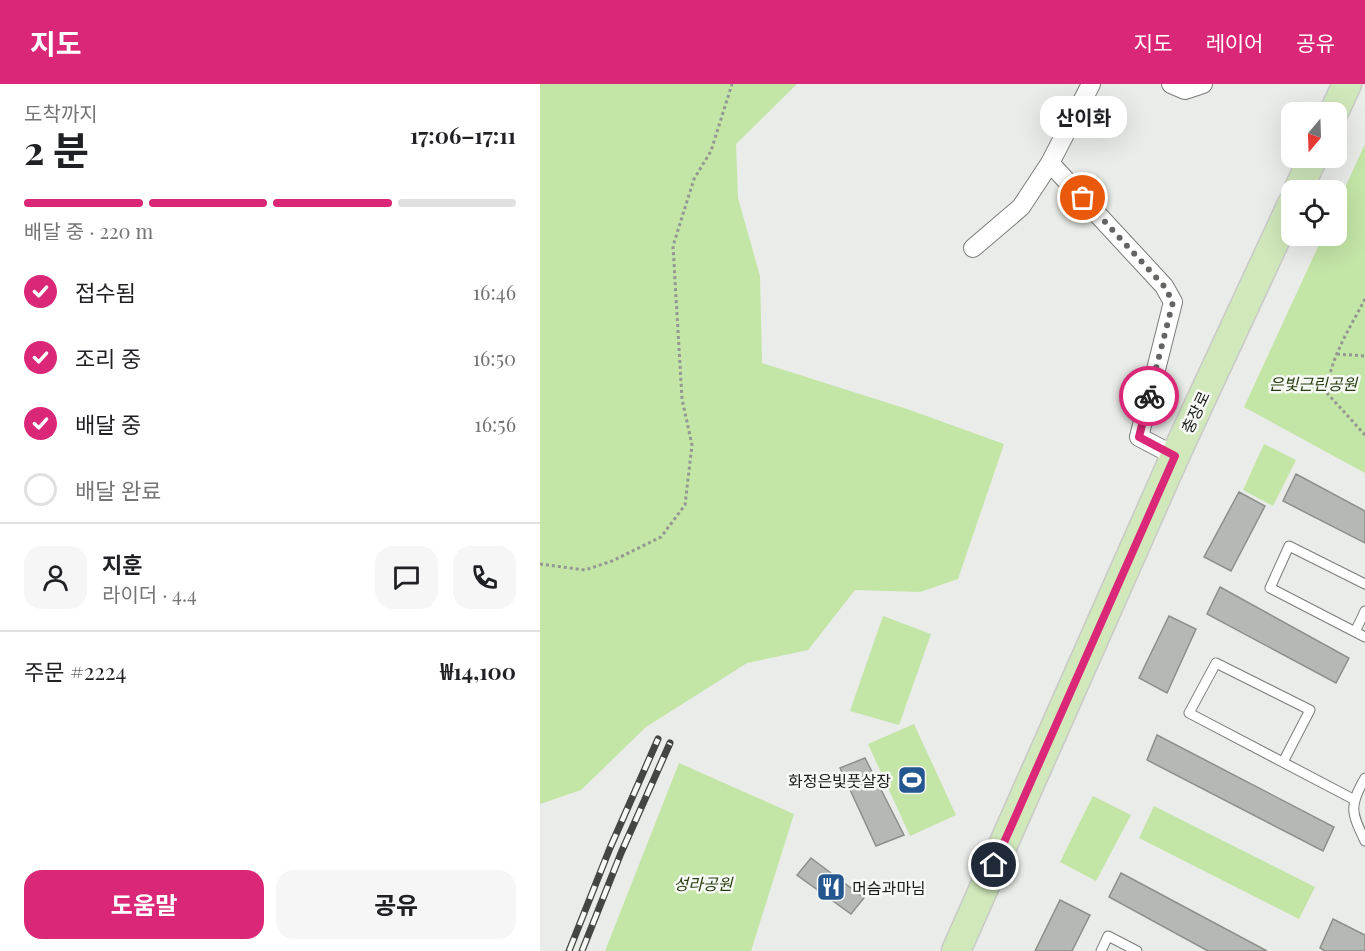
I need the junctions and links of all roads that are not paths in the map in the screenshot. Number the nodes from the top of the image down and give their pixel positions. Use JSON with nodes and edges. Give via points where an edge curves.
{"nodes":[{"id":1,"x":1091,"y":84,"type":"edge"},
{"id":2,"x":1171,"y":84,"type":"edge"},
{"id":3,"x":1203,"y":84,"type":"edge"},
{"id":4,"x":1347,"y":84,"type":"edge"},
{"id":5,"x":1339,"y":102,"type":"edge"},
{"id":6,"x":1050,"y":164,"type":"junction"},
{"id":7,"x":1281,"y":228,"type":"edge"},
{"id":8,"x":973,"y":248,"type":"dead end"},
{"id":9,"x":1175,"y":456,"type":"junction"},
{"id":10,"x":1365,"y":584,"type":"edge"},
{"id":11,"x":1365,"y":611,"type":"edge"},
{"id":12,"x":1355,"y":632,"type":"junction"},
{"id":13,"x":1365,"y":637,"type":"edge"},
{"id":14,"x":1283,"y":762,"type":"junction"},
{"id":15,"x":1365,"y":778,"type":"edge"},
{"id":16,"x":1353,"y":799,"type":"junction"},
{"id":17,"x":1365,"y":841,"type":"edge"},
{"id":18,"x":956,"y":951,"type":"edge"},
{"id":19,"x":1101,"y":951,"type":"edge"},
{"id":20,"x":1137,"y":951,"type":"edge"}],
"edges":[{"from":1,"to":6,"type":"street"},
{"from":2,"to":3,"type":"street","via":[[1185,90]]},
{"from":4,"to":5,"type":"main road"},
{"from":6,"to":8,"type":"street","via":[[1021,207]]},
{"from":6,"to":9,"type":"street","via":[[1164,286],[1173,302],[1139,437]]},
{"from":7,"to":9,"type":"main road","name":"충장로"},
{"from":9,"to":18,"type":"main road","name":"충장로"},
{"from":10,"to":12,"type":"lane","via":[[1289,546],[1270,588]]},
{"from":11,"to":12,"type":"lane"},
{"from":12,"to":13,"type":"lane"},
{"from":14,"to":14,"type":"lane","via":[[1310,710],[1216,663],[1189,713]]},
{"from":14,"to":16,"type":"lane"},
{"from":15,"to":16,"type":"lane"},
{"from":16,"to":17,"type":"lane","via":[[1353,816]]},
{"from":19,"to":20,"type":"lane","via":[[1108,936]]}]}
